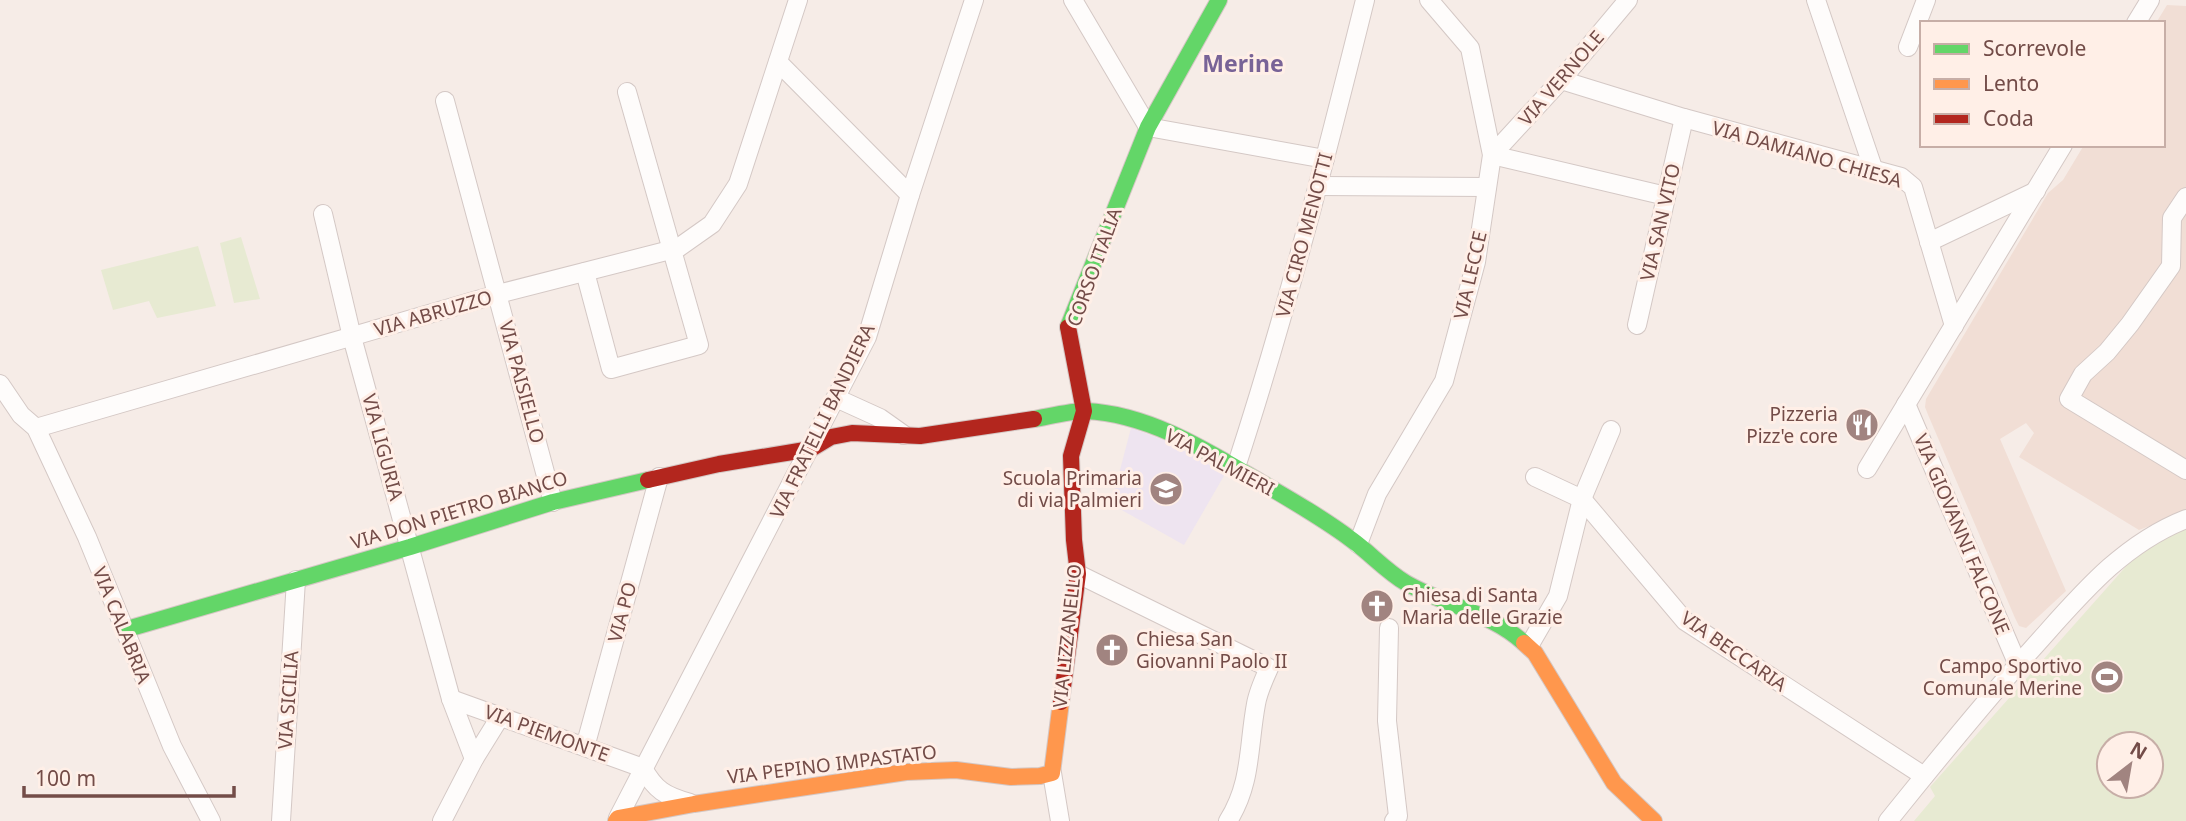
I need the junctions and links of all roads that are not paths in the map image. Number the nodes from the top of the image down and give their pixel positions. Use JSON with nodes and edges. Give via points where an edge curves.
{"nodes":[{"id":1,"x":798,"y":0,"type":"edge"},
{"id":2,"x":974,"y":0,"type":"edge"},
{"id":3,"x":1219,"y":0,"type":"edge"},
{"id":4,"x":1365,"y":0,"type":"edge"},
{"id":5,"x":1430,"y":0,"type":"edge"},
{"id":6,"x":1628,"y":0,"type":"edge"},
{"id":7,"x":1816,"y":0,"type":"edge"},
{"id":8,"x":1926,"y":0,"type":"edge"},
{"id":9,"x":2150,"y":0,"type":"edge"},
{"id":10,"x":1075,"y":1,"type":"edge"},
{"id":11,"x":2137,"y":21,"type":"edge"},
{"id":12,"x":1909,"y":47,"type":"dead end"},
{"id":13,"x":778,"y":62,"type":"junction"},
{"id":14,"x":1561,"y":80,"type":"junction"},
{"id":15,"x":627,"y":92,"type":"dead end"},
{"id":16,"x":445,"y":101,"type":"dead end"},
{"id":17,"x":1684,"y":118,"type":"junction"},
{"id":18,"x":1149,"y":125,"type":"junction"},
{"id":19,"x":2062,"y":147,"type":"edge"},
{"id":20,"x":1492,"y":155,"type":"junction"},
{"id":21,"x":1325,"y":159,"type":"junction"},
{"id":22,"x":1874,"y":171,"type":"junction"},
{"id":23,"x":1318,"y":186,"type":"junction"},
{"id":24,"x":1487,"y":187,"type":"junction"},
{"id":25,"x":2036,"y":191,"type":"junction"},
{"id":26,"x":910,"y":195,"type":"junction"},
{"id":27,"x":1666,"y":196,"type":"junction"},
{"id":28,"x":2186,"y":197,"type":"edge"},
{"id":29,"x":323,"y":214,"type":"dead end"},
{"id":30,"x":1929,"y":242,"type":"junction"},
{"id":31,"x":673,"y":250,"type":"junction"},
{"id":32,"x":585,"y":272,"type":"junction"},
{"id":33,"x":498,"y":294,"type":"junction"},
{"id":34,"x":1637,"y":326,"type":"dead end"},
{"id":35,"x":1954,"y":326,"type":"junction"},
{"id":36,"x":352,"y":337,"type":"junction"},
{"id":37,"x":0,"y":384,"type":"edge"},
{"id":38,"x":836,"y":398,"type":"junction"},
{"id":39,"x":1906,"y":404,"type":"junction"},
{"id":40,"x":1084,"y":411,"type":"junction"},
{"id":41,"x":36,"y":428,"type":"junction"},
{"id":42,"x":1611,"y":430,"type":"dead end"},
{"id":43,"x":904,"y":435,"type":"junction"},
{"id":44,"x":811,"y":449,"type":"junction"},
{"id":45,"x":1236,"y":467,"type":"junction"},
{"id":46,"x":1867,"y":469,"type":"dead end"},
{"id":47,"x":2186,"y":470,"type":"edge"},
{"id":48,"x":659,"y":477,"type":"junction"},
{"id":49,"x":1535,"y":477,"type":"dead end"},
{"id":50,"x":1582,"y":499,"type":"junction"},
{"id":51,"x":553,"y":502,"type":"junction"},
{"id":52,"x":2186,"y":519,"type":"edge"},
{"id":53,"x":1357,"y":544,"type":"junction"},
{"id":54,"x":410,"y":547,"type":"junction"},
{"id":55,"x":1077,"y":575,"type":"junction"},
{"id":56,"x":296,"y":580,"type":"junction"},
{"id":57,"x":1389,"y":628,"type":"dead end"},
{"id":58,"x":124,"y":630,"type":"junction"},
{"id":59,"x":1529,"y":646,"type":"junction"},
{"id":60,"x":2018,"y":665,"type":"junction"},
{"id":61,"x":451,"y":699,"type":"junction"},
{"id":62,"x":500,"y":716,"type":"junction"},
{"id":63,"x":585,"y":747,"type":"junction"},
{"id":64,"x":474,"y":759,"type":"junction"},
{"id":65,"x":643,"y":768,"type":"junction"},
{"id":66,"x":1052,"y":773,"type":"junction"},
{"id":67,"x":1924,"y":776,"type":"junction"},
{"id":68,"x":694,"y":804,"type":"junction"},
{"id":69,"x":617,"y":820,"type":"edge"},
{"id":70,"x":211,"y":821,"type":"edge"},
{"id":71,"x":281,"y":821,"type":"edge"},
{"id":72,"x":442,"y":821,"type":"edge"},
{"id":73,"x":1060,"y":821,"type":"edge"},
{"id":74,"x":1229,"y":821,"type":"edge"},
{"id":75,"x":1394,"y":821,"type":"edge"},
{"id":76,"x":1654,"y":821,"type":"edge"},
{"id":77,"x":1888,"y":821,"type":"edge"}],
"edges":[{"from":1,"to":13,"type":"street","name":"VIA ABRUZZO"},
{"from":2,"to":26,"type":"street","name":"VIA FRATELLI BANDIERA"},
{"from":3,"to":18,"type":"street","name":"CORSO ITALIA"},
{"from":4,"to":21,"type":"street","name":"VIA CIRO MENOTTI"},
{"from":5,"to":20,"type":"street","name":"VIA LECCE","via":[[1470,48]]},
{"from":6,"to":14,"type":"street","name":"VIA VERNOLE"},
{"from":7,"to":22,"type":"street"},
{"from":8,"to":12,"type":"street"},
{"from":9,"to":11,"type":"street"},
{"from":10,"to":18,"type":"street"},
{"from":13,"to":26,"type":"street"},
{"from":13,"to":31,"type":"street","name":"VIA ABRUZZO","via":[[738,184],[712,224]]},
{"from":14,"to":17,"type":"street","name":"VIA DAMIANO CHIESA"},
{"from":14,"to":20,"type":"street","name":"VIA VERNOLE"},
{"from":15,"to":31,"type":"street"},
{"from":16,"to":33,"type":"street","name":"VIA PAISIELLO"},
{"from":17,"to":22,"type":"street","name":"VIA DAMIANO CHIESA"},
{"from":17,"to":27,"type":"street","name":"VIA SAN VITO"},
{"from":18,"to":21,"type":"street"},
{"from":18,"to":40,"type":"street","name":"CORSO ITALIA","via":[[1068,326]]},
{"from":19,"to":25,"type":"street"},
{"from":20,"to":24,"type":"street","name":"VIA LECCE"},
{"from":20,"to":27,"type":"street"},
{"from":21,"to":23,"type":"street","name":"VIA CIRO MENOTTI"},
{"from":22,"to":30,"type":"street","name":"VIA DAMIANO CHIESA","via":[[1901,177],[1913,187]]},
{"from":23,"to":24,"type":"street"},
{"from":23,"to":45,"type":"street","name":"VIA CIRO MENOTTI"},
{"from":24,"to":53,"type":"street","name":"VIA LECCE","via":[[1476,262],[1444,381],[1377,494]]},
{"from":25,"to":30,"type":"street"},
{"from":25,"to":35,"type":"street"},
{"from":26,"to":38,"type":"street","name":"VIA FRATELLI BANDIERA","via":[[867,337]]},
{"from":27,"to":34,"type":"street","name":"VIA SAN VITO"},
{"from":28,"to":47,"type":"street","via":[[2172,218],[2171,266],[2130,324],[2083,374],[2069,399]]},
{"from":29,"to":36,"type":"street","name":"VIA LIGURIA"},
{"from":30,"to":35,"type":"street","name":"VIA DAMIANO CHIESA"},
{"from":31,"to":32,"type":"street","name":"VIA ABRUZZO"},
{"from":31,"to":32,"type":"street","via":[[698,345],[611,369]]},
{"from":32,"to":33,"type":"street","name":"VIA ABRUZZO"},
{"from":33,"to":36,"type":"street","name":"VIA ABRUZZO"},
{"from":33,"to":51,"type":"street","name":"VIA PAISIELLO"},
{"from":35,"to":39,"type":"street"},
{"from":36,"to":41,"type":"street","name":"VIA ABRUZZO"},
{"from":36,"to":54,"type":"street","name":"VIA LIGURIA"},
{"from":37,"to":41,"type":"street","name":"VIA CALABRIA","via":[[20,415]]},
{"from":38,"to":43,"type":"street"},
{"from":38,"to":44,"type":"street","name":"VIA FRATELLI BANDIERA"},
{"from":39,"to":46,"type":"street"},
{"from":39,"to":60,"type":"street","name":"VIA GIOVANNI FALCONE"},
{"from":40,"to":43,"type":"street","name":"VIA PALMIERI"},
{"from":40,"to":45,"type":"street","name":"VIA PALMIERI","via":[[1101,411],[1154,428]]},
{"from":40,"to":55,"type":"street","name":"VIA LIZZANELLO","via":[[1071,456]]},
{"from":41,"to":58,"type":"street","name":"VIA CALABRIA"},
{"from":42,"to":50,"type":"street"},
{"from":43,"to":44,"type":"street","name":"VIA PALMIERI","via":[[852,433],[831,437]]},
{"from":44,"to":48,"type":"street","name":"VIA DON PIETRO BIANCO"},
{"from":44,"to":65,"type":"street","name":"VIA FRATELLI BANDIERA"},
{"from":45,"to":53,"type":"street","name":"VIA PALMIERI"},
{"from":48,"to":51,"type":"street","name":"VIA DON PIETRO BIANCO"},
{"from":48,"to":63,"type":"street","name":"VIA PO"},
{"from":49,"to":50,"type":"street","name":"VIA BECCARIA"},
{"from":50,"to":59,"type":"street","via":[[1558,596]]},
{"from":50,"to":67,"type":"street","name":"VIA BECCARIA","via":[[1685,621]]},
{"from":51,"to":54,"type":"street","name":"VIA DON PIETRO BIANCO"},
{"from":52,"to":60,"type":"street","via":[[2129,550],[2099,575]]},
{"from":53,"to":59,"type":"street","name":"VIA PALMIERI","via":[[1391,574],[1500,625]]},
{"from":54,"to":56,"type":"street","name":"VIA DON PIETRO BIANCO"},
{"from":54,"to":61,"type":"street","name":"VIA LIGURIA"},
{"from":55,"to":66,"type":"street","name":"VIA LIZZANELLO"},
{"from":55,"to":74,"type":"street","via":[[1269,668],[1256,703],[1248,774]]},
{"from":56,"to":58,"type":"street","name":"VIA DON PIETRO BIANCO"},
{"from":56,"to":71,"type":"street","name":"VIA SICILIA"},
{"from":57,"to":75,"type":"street","via":[[1387,721],[1398,816]]},
{"from":58,"to":70,"type":"street","name":"VIA CALABRIA","via":[[172,746]]},
{"from":59,"to":76,"type":"street","via":[[1615,783]]},
{"from":60,"to":67,"type":"street"},
{"from":61,"to":62,"type":"street","name":"VIA PIEMONTE"},
{"from":61,"to":64,"type":"street","name":"VIA LIGURIA"},
{"from":62,"to":63,"type":"street","name":"VIA PIEMONTE"},
{"from":62,"to":64,"type":"street"},
{"from":63,"to":65,"type":"street","name":"VIA PIEMONTE"},
{"from":64,"to":72,"type":"street"},
{"from":65,"to":68,"type":"street","via":[[652,785],[671,798]]},
{"from":65,"to":69,"type":"street","name":"VIA FRATELLI BANDIERA"},
{"from":66,"to":68,"type":"street","name":"VIA PEPINO IMPASTATO","via":[[1011,777],[956,770],[906,772]]},
{"from":66,"to":73,"type":"street","name":"VIA LIZZANELLO"},
{"from":67,"to":77,"type":"street"},
{"from":68,"to":69,"type":"street","name":"VIA PEPINO IMPASTATO"}]}
